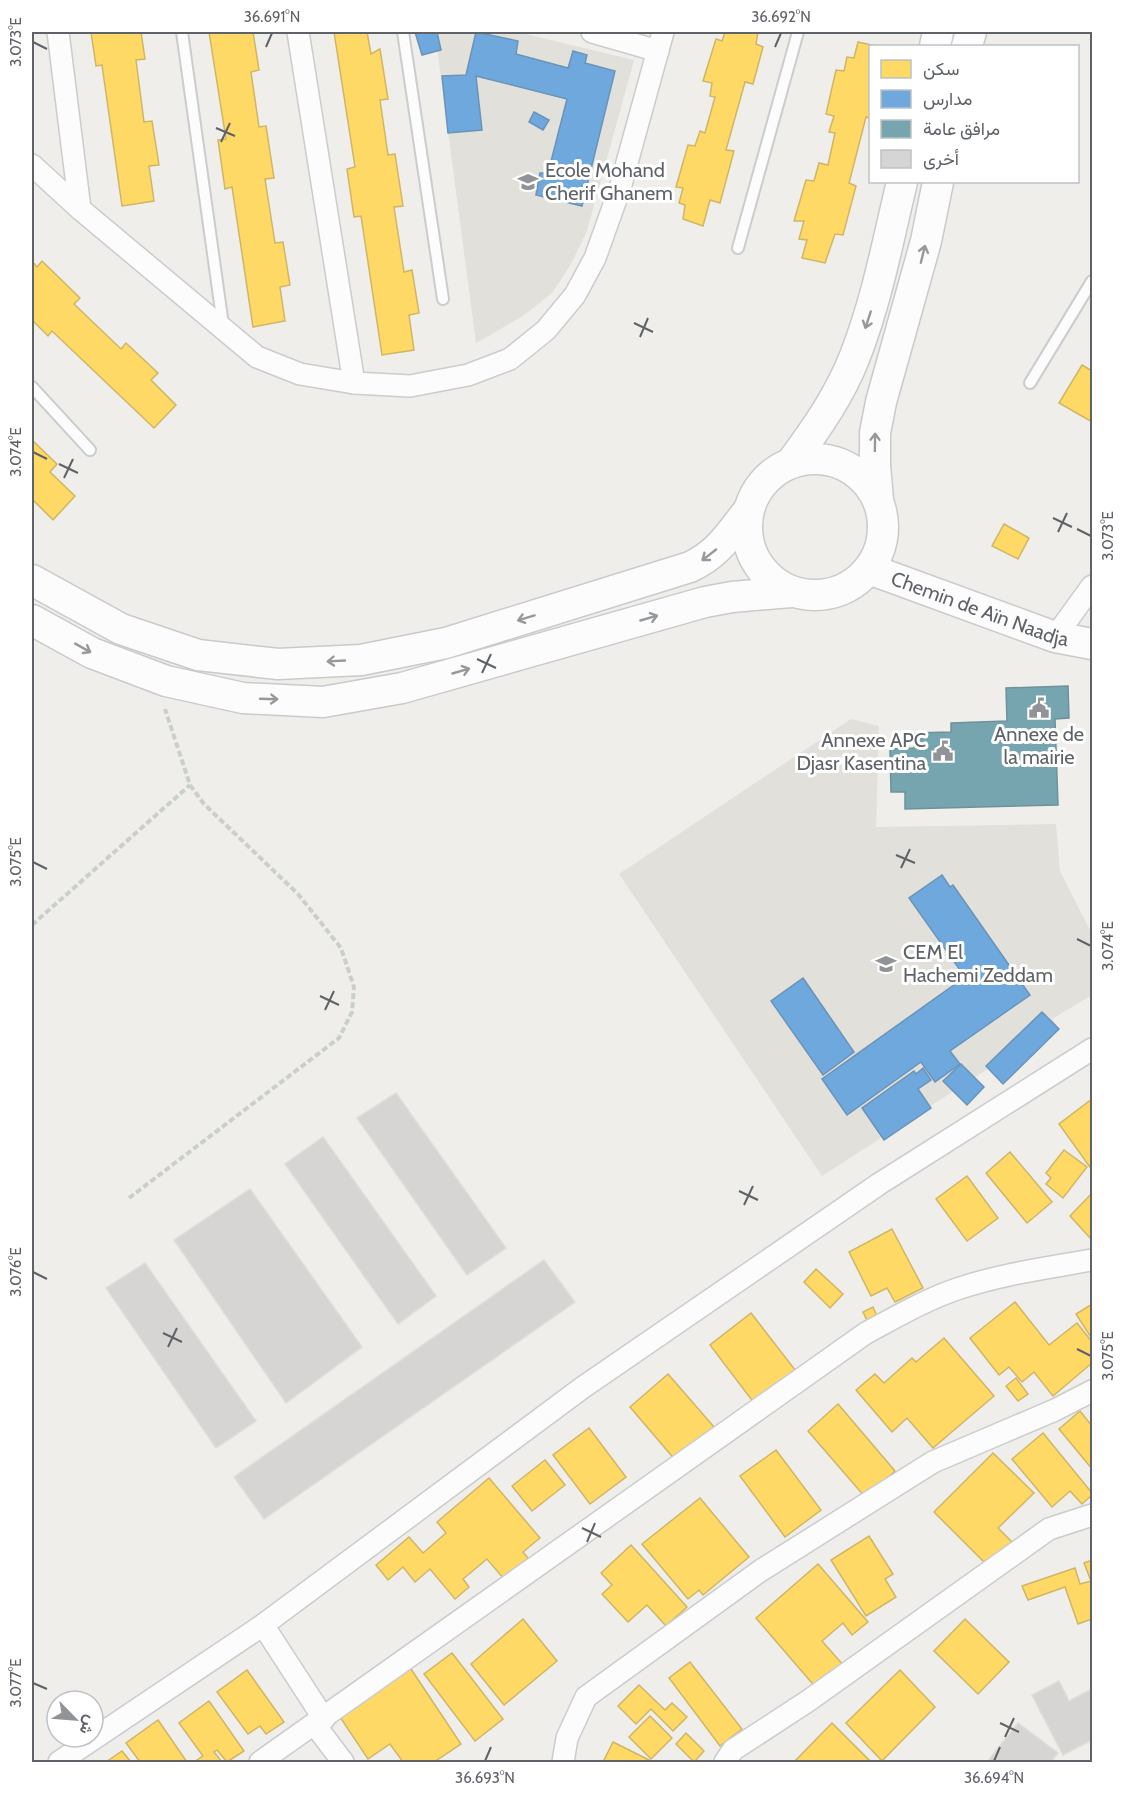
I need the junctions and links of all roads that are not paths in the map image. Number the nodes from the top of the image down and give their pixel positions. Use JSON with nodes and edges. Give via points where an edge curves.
{"nodes":[{"id":1,"x":58,"y":32,"type":"edge"},
{"id":2,"x":182,"y":32,"type":"edge"},
{"id":3,"x":298,"y":32,"type":"edge"},
{"id":4,"x":403,"y":32,"type":"edge"},
{"id":5,"x":592,"y":32,"type":"edge"},
{"id":6,"x":798,"y":32,"type":"edge"},
{"id":7,"x":660,"y":41,"type":"edge"},
{"id":8,"x":32,"y":165,"type":"edge"},
{"id":9,"x":902,"y":183,"type":"edge"},
{"id":10,"x":938,"y":183,"type":"edge"},
{"id":11,"x":80,"y":209,"type":"junction"},
{"id":12,"x":738,"y":248,"type":"dead end"},
{"id":13,"x":1092,"y":281,"type":"edge"},
{"id":14,"x":443,"y":299,"type":"dead end"},
{"id":15,"x":224,"y":331,"type":"junction"},
{"id":16,"x":354,"y":383,"type":"junction"},
{"id":17,"x":1029,"y":383,"type":"dead end"},
{"id":18,"x":32,"y":387,"type":"edge"},
{"id":19,"x":90,"y":450,"type":"dead end"},
{"id":20,"x":791,"y":463,"type":"junction"},
{"id":21,"x":878,"y":500,"type":"junction"},
{"id":22,"x":748,"y":511,"type":"junction"},
{"id":23,"x":869,"y":569,"type":"junction"},
{"id":24,"x":32,"y":580,"type":"edge"},
{"id":25,"x":1092,"y":586,"type":"edge"},
{"id":26,"x":791,"y":592,"type":"junction"},
{"id":27,"x":32,"y":620,"type":"edge"},
{"id":28,"x":1055,"y":637,"type":"junction"},
{"id":29,"x":1092,"y":644,"type":"edge"},
{"id":30,"x":1092,"y":1049,"type":"edge"},
{"id":31,"x":1092,"y":1260,"type":"edge"},
{"id":32,"x":1092,"y":1391,"type":"edge"},
{"id":33,"x":1092,"y":1515,"type":"edge"},
{"id":34,"x":263,"y":1625,"type":"junction"},
{"id":35,"x":319,"y":1722,"type":"junction"},
{"id":36,"x":59,"y":1762,"type":"edge"},
{"id":37,"x":260,"y":1762,"type":"edge"},
{"id":38,"x":343,"y":1762,"type":"edge"},
{"id":39,"x":563,"y":1762,"type":"edge"},
{"id":40,"x":725,"y":1762,"type":"edge"}],
"edges":[{"from":1,"to":11,"type":"street"},
{"from":2,"to":15,"type":"lane"},
{"from":3,"to":16,"type":"street"},
{"from":4,"to":14,"type":"lane"},
{"from":5,"to":7,"type":"street"},
{"from":6,"to":12,"type":"lane"},
{"from":7,"to":16,"type":"street","via":[[620,188],[595,258],[575,295],[546,330],[510,358],[468,375],[410,386]]},
{"from":8,"to":11,"type":"street"},
{"from":9,"to":20,"type":"main road","one_way":true,"via":[[870,315],[855,358],[835,398]]},
{"from":21,"to":10,"type":"main road","one_way":true,"via":[[874,465],[880,402],[914,287]]},
{"from":11,"to":15,"type":"street"},
{"from":13,"to":17,"type":"lane"},
{"from":15,"to":16,"type":"street","via":[[257,357],[300,374]]},
{"from":18,"to":19,"type":"lane"},
{"from":20,"to":21,"type":"main road","via":[[812,458],[832,460],[851,469]]},
{"from":20,"to":22,"type":"main road","via":[[764,482]]},
{"from":21,"to":23,"type":"main road","via":[[883,536]]},
{"from":22,"to":24,"type":"main road","one_way":true,"via":[[721,545],[690,567],[446,643],[361,660],[278,664],[198,655],[121,629]]},
{"from":22,"to":26,"type":"main road","via":[[746,536],[754,560],[770,579]]},
{"from":23,"to":26,"type":"main road","via":[[854,584],[834,593],[813,596]]},
{"from":23,"to":28,"type":"main road","name":"Chemin de Aïn Naadja"},
{"from":25,"to":28,"type":"street"},
{"from":27,"to":26,"type":"main road","one_way":true,"via":[[92,653],[166,681],[243,698],[323,702],[402,688],[705,602]]},
{"from":28,"to":29,"type":"main road","name":"Chemin de Aïn Naadja"},
{"from":30,"to":34,"type":"street","via":[[879,1184],[582,1388]]},
{"from":31,"to":35,"type":"street","via":[[1008,1274],[957,1289],[866,1333]]},
{"from":32,"to":39,"type":"street","via":[[933,1462],[760,1571],[586,1697],[567,1738]]},
{"from":33,"to":40,"type":"street","via":[[1049,1528],[828,1688],[733,1750]]},
{"from":34,"to":35,"type":"street"},
{"from":34,"to":36,"type":"street"},
{"from":35,"to":37,"type":"street"},
{"from":35,"to":38,"type":"street"}]}
